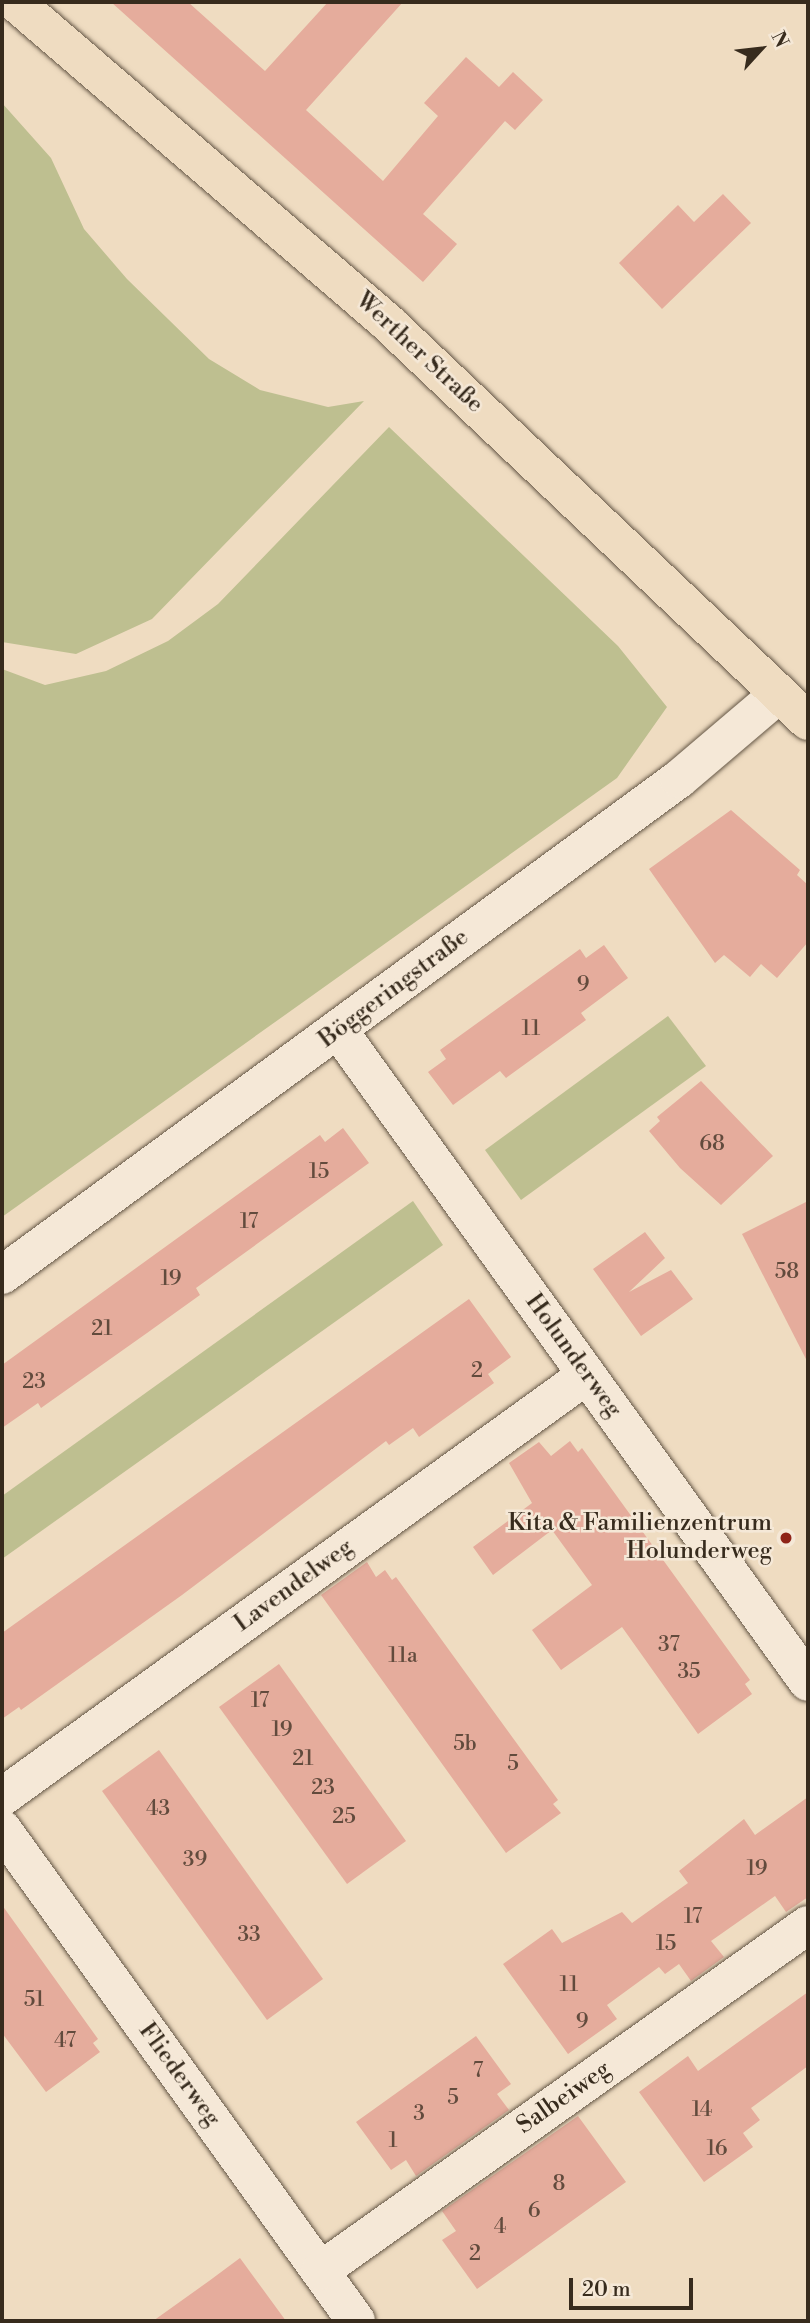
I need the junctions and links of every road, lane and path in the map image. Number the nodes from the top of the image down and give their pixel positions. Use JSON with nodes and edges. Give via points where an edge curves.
{"nodes":[{"id":1,"x":15,"y":2,"type":"edge"},
{"id":2,"x":779,"y":694,"type":"junction"},
{"id":3,"x":808,"y":721,"type":"edge"},
{"id":4,"x":338,"y":1031,"type":"junction"},
{"id":5,"x":2,"y":1275,"type":"edge"},
{"id":6,"x":586,"y":1375,"type":"junction"},
{"id":7,"x":808,"y":1682,"type":"edge"},
{"id":8,"x":2,"y":1797,"type":"edge"},
{"id":9,"x":2,"y":1829,"type":"edge"},
{"id":10,"x":808,"y":1926,"type":"edge"},
{"id":11,"x":320,"y":2271,"type":"junction"},
{"id":12,"x":356,"y":2321,"type":"edge"}],
"edges":[{"from":1,"to":2,"type":"main road","name":"Werther Straße","via":[[389,324]]},
{"from":2,"to":3,"type":"main road","name":"Werther Straße"},
{"from":2,"to":4,"type":"street","name":"Böggeringstraße","via":[[679,779]]},
{"from":4,"to":5,"type":"street","name":"Böggeringstraße"},
{"from":4,"to":6,"type":"street","name":"Holunderweg"},
{"from":6,"to":7,"type":"street","name":"Holunderweg"},
{"from":6,"to":8,"type":"street","name":"Lavendelweg"},
{"from":9,"to":11,"type":"street","name":"Fliederweg"},
{"from":10,"to":11,"type":"street","name":"Salbeiweg"},
{"from":11,"to":12,"type":"street","name":"Fliederweg"}]}
